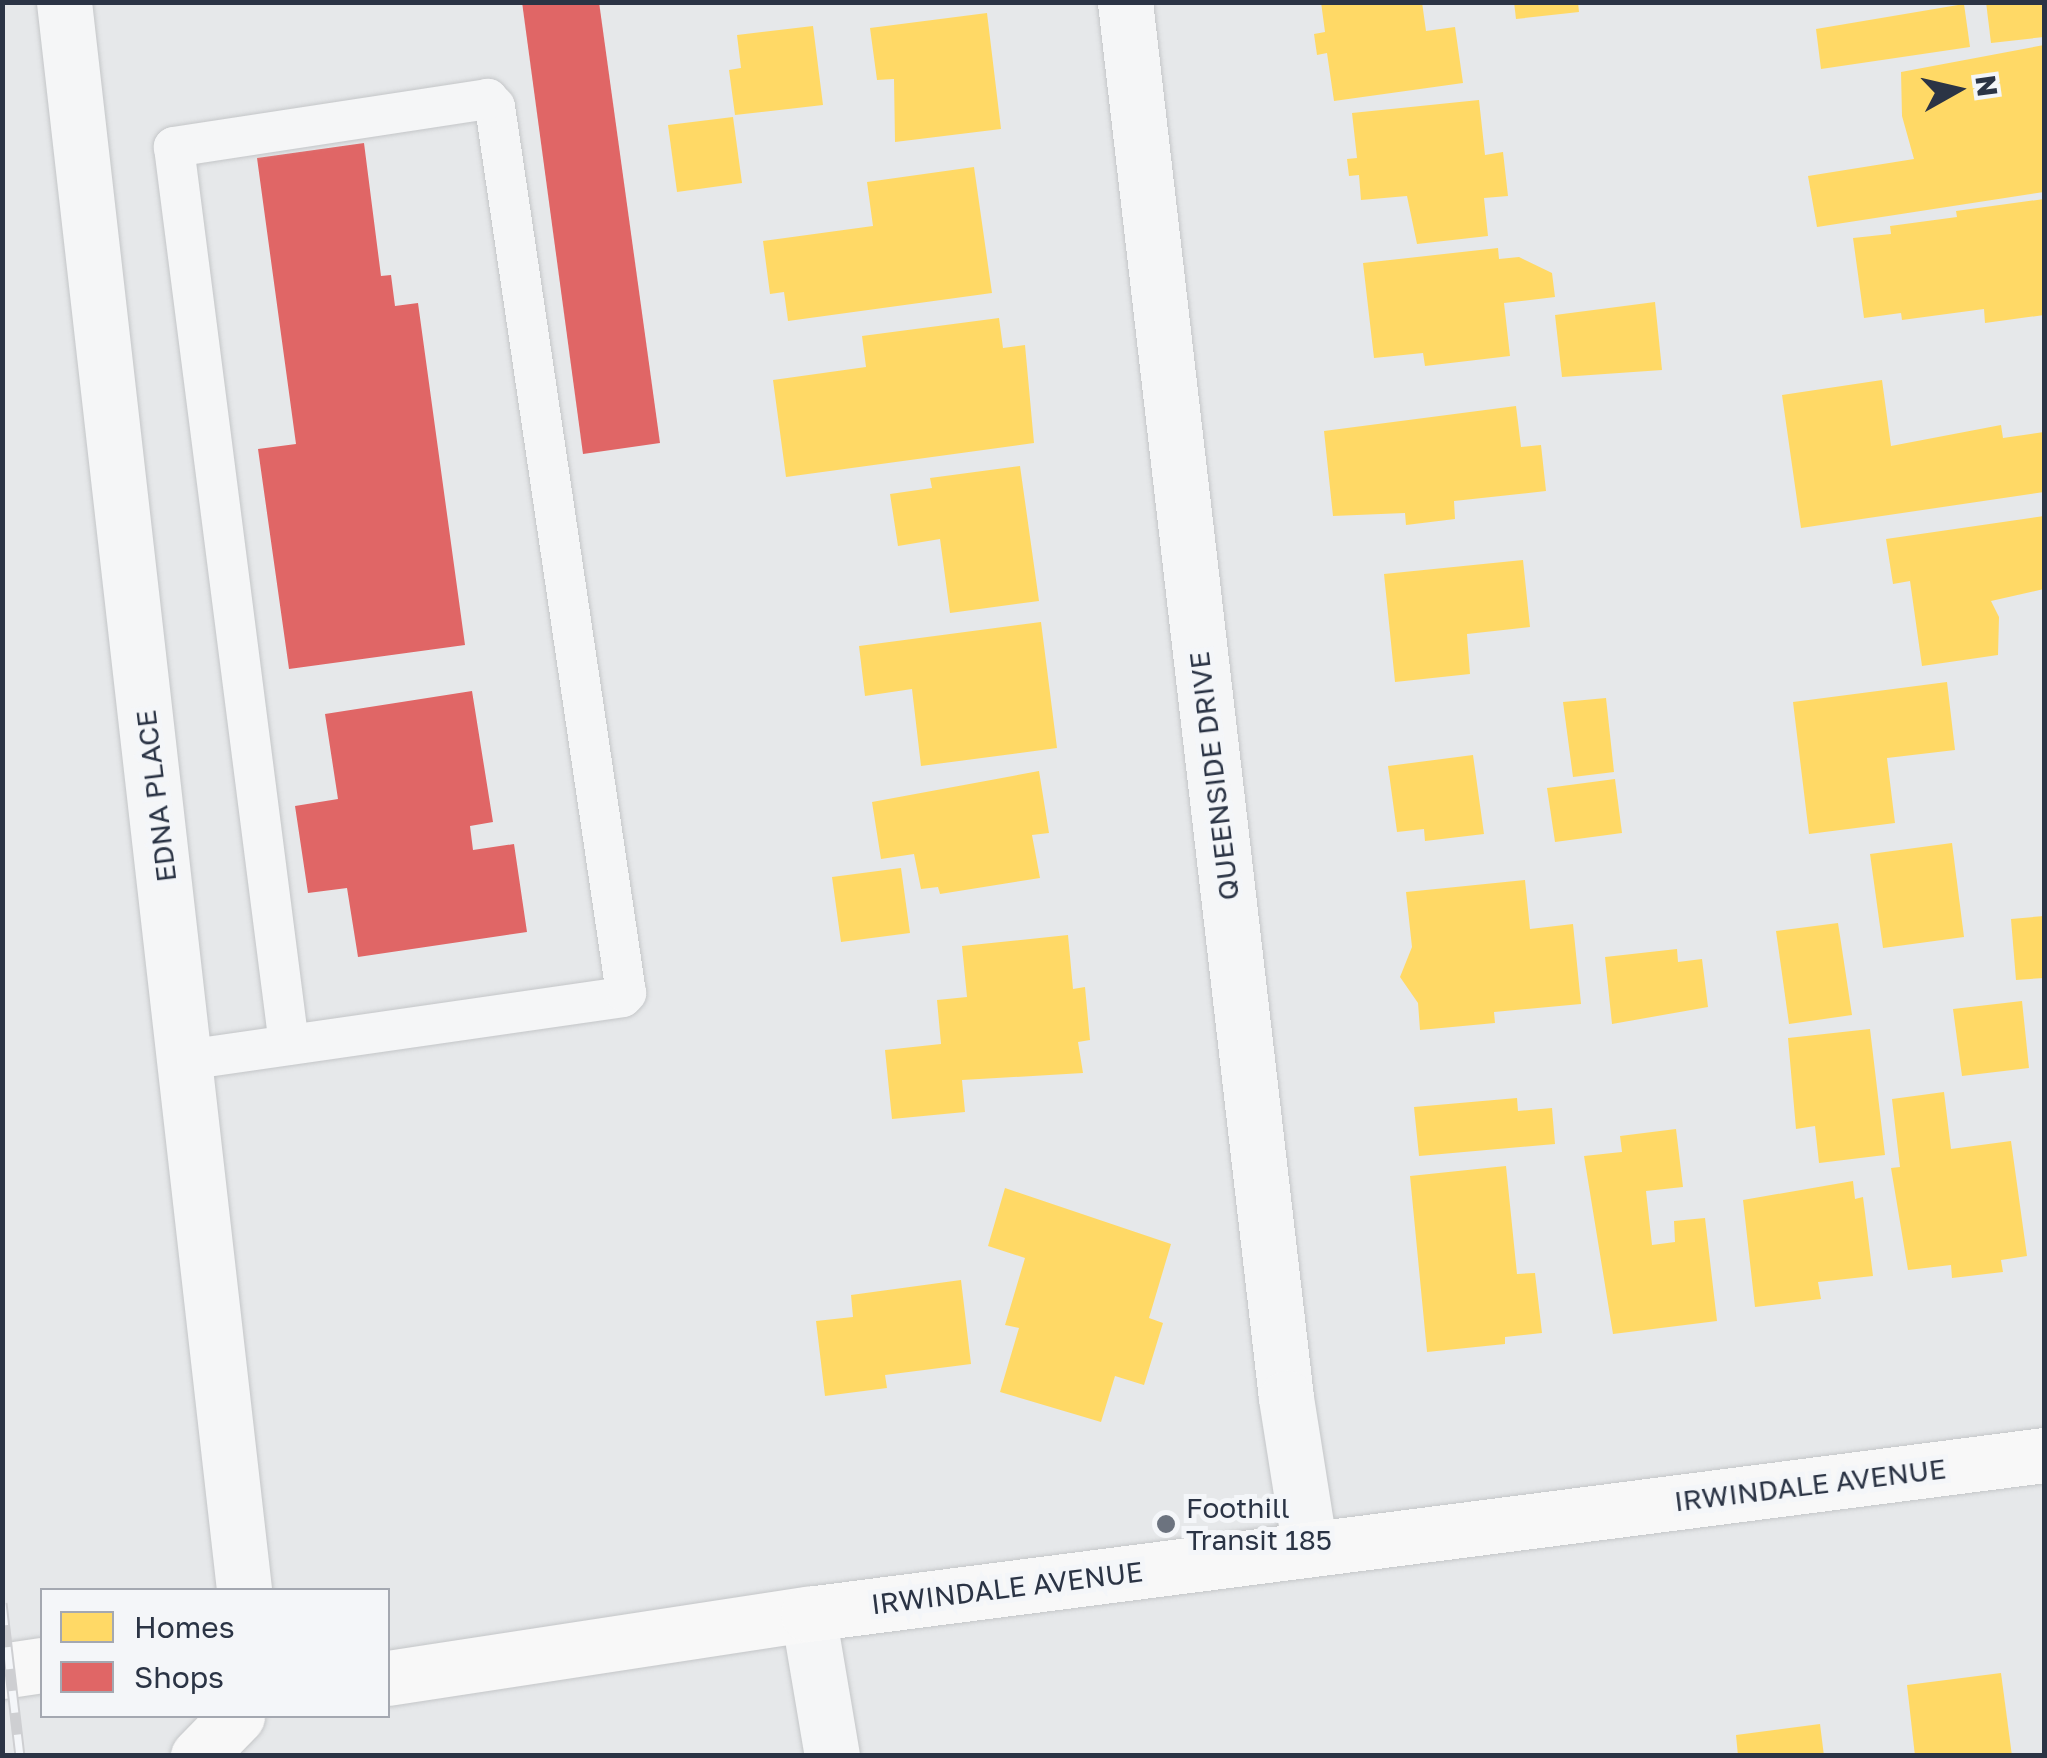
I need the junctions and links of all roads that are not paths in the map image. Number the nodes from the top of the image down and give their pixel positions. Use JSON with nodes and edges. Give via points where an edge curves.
{"nodes":[{"id":1,"x":64,"y":2,"type":"edge"},
{"id":2,"x":1125,"y":2,"type":"edge"},
{"id":3,"x":289,"y":1045,"type":"junction"},
{"id":4,"x":186,"y":1060,"type":"junction"},
{"id":5,"x":2044,"y":1455,"type":"edge"},
{"id":6,"x":1310,"y":1549,"type":"junction"},
{"id":7,"x":244,"y":1588,"type":"edge"},
{"id":8,"x":808,"y":1614,"type":"junction"},
{"id":9,"x":40,"y":1665,"type":"edge"},
{"id":10,"x":2,"y":1671,"type":"edge"},
{"id":11,"x":390,"y":1678,"type":"edge"},
{"id":12,"x":235,"y":1718,"type":"edge"},
{"id":13,"x":198,"y":1756,"type":"edge"},
{"id":14,"x":832,"y":1756,"type":"edge"}],
"edges":[{"from":1,"to":4,"type":"street","name":"EDNA PLACE"},
{"from":2,"to":6,"type":"street","name":"QUEENSIDE DRIVE","via":[[1286,1398]]},
{"from":3,"to":3,"type":"lane","via":[[626,992],[495,106],[488,99],[174,147]]},
{"from":3,"to":4,"type":"lane"},
{"from":4,"to":7,"type":"street","name":"EDNA PLACE"},
{"from":5,"to":6,"type":"main road","name":"IRWINDALE AVENUE"},
{"from":6,"to":8,"type":"main road","name":"IRWINDALE AVENUE"},
{"from":8,"to":11,"type":"main road","name":"IRWINDALE AVENUE"},
{"from":8,"to":14,"type":"street"},
{"from":9,"to":10,"type":"main road"},
{"from":12,"to":13,"type":"main road"}]}
